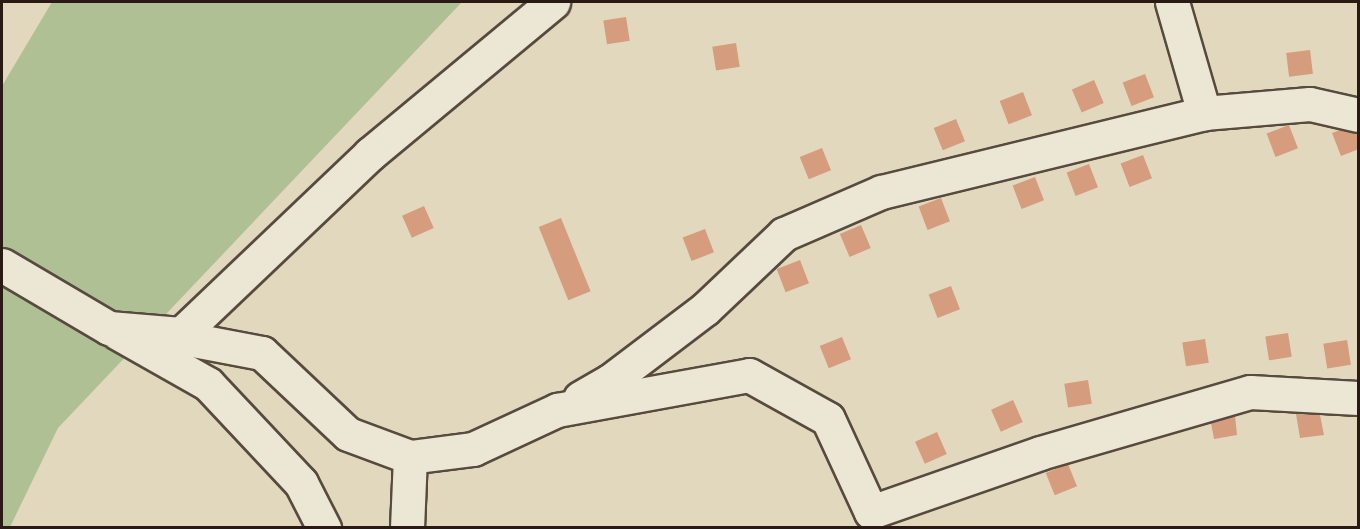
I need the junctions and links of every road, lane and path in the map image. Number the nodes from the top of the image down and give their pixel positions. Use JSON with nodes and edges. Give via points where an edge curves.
{"nodes":[{"id":1,"x":553,"y":2,"type":"edge"},
{"id":2,"x":1172,"y":2,"type":"edge"},
{"id":3,"x":1204,"y":113,"type":"junction"},
{"id":4,"x":1359,"y":114,"type":"edge"},
{"id":5,"x":2,"y":265,"type":"edge"},
{"id":6,"x":109,"y":328,"type":"junction"},
{"id":7,"x":181,"y":334,"type":"junction"},
{"id":8,"x":1359,"y":398,"type":"edge"},
{"id":9,"x":557,"y":410,"type":"junction"},
{"id":10,"x":410,"y":457,"type":"junction"},
{"id":11,"x":324,"y":528,"type":"edge"},
{"id":12,"x":407,"y":528,"type":"edge"}],
"edges":[{"from":1,"to":7,"type":"street","via":[[370,154]]},
{"from":2,"to":3,"type":"street"},
{"from":3,"to":4,"type":"street","via":[[1310,104]]},
{"from":3,"to":9,"type":"street","via":[[881,192],[784,234],[705,309],[610,381]]},
{"from":5,"to":6,"type":"street"},
{"from":6,"to":7,"type":"street"},
{"from":6,"to":11,"type":"street","via":[[208,384],[301,483]]},
{"from":7,"to":10,"type":"street","via":[[188,339],[262,353],[348,434]]},
{"from":8,"to":9,"type":"street","via":[[1250,392],[1040,453],[871,512],[828,418],[749,375]]},
{"from":9,"to":10,"type":"street","via":[[473,449]]},
{"from":10,"to":12,"type":"street"}]}
